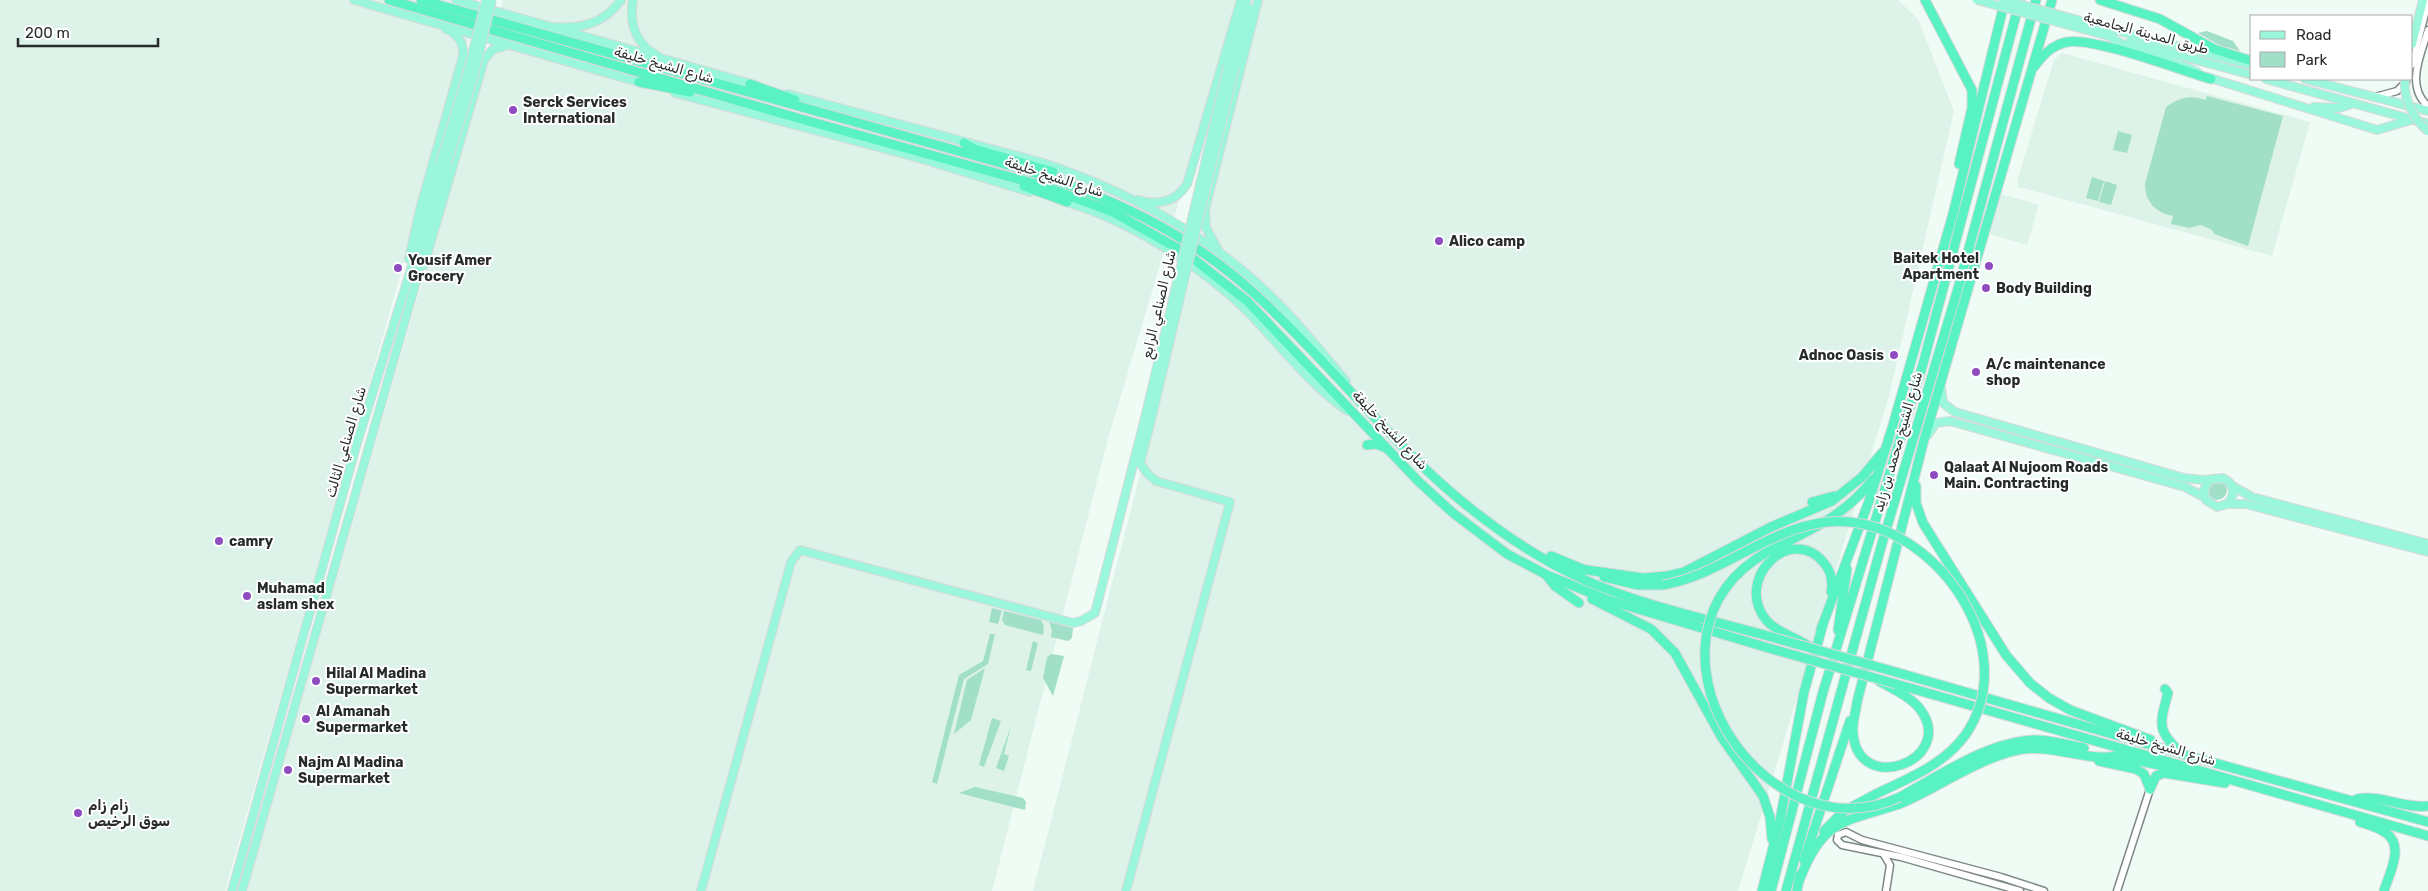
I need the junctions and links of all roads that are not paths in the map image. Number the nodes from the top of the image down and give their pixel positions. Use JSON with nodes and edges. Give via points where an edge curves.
{"nodes":[{"id":1,"x":354,"y":0,"type":"edge"},
{"id":2,"x":390,"y":0,"type":"edge"},
{"id":3,"x":421,"y":0,"type":"edge"},
{"id":4,"x":456,"y":0,"type":"edge"},
{"id":5,"x":486,"y":0,"type":"edge"},
{"id":6,"x":492,"y":0,"type":"edge"},
{"id":7,"x":621,"y":0,"type":"edge"},
{"id":8,"x":633,"y":0,"type":"edge"},
{"id":9,"x":1241,"y":0,"type":"edge"},
{"id":10,"x":1246,"y":0,"type":"edge"},
{"id":11,"x":1254,"y":0,"type":"edge"},
{"id":12,"x":1258,"y":0,"type":"edge"},
{"id":13,"x":1925,"y":0,"type":"edge"},
{"id":14,"x":1976,"y":0,"type":"edge"},
{"id":15,"x":2004,"y":0,"type":"edge"},
{"id":16,"x":2020,"y":0,"type":"edge"},
{"id":17,"x":2036,"y":0,"type":"edge"},
{"id":18,"x":2052,"y":0,"type":"edge"},
{"id":19,"x":2100,"y":0,"type":"edge"},
{"id":20,"x":2423,"y":0,"type":"edge"},
{"id":21,"x":2428,"y":2,"type":"edge"},
{"id":22,"x":426,"y":20,"type":"junction"},
{"id":23,"x":544,"y":26,"type":"junction"},
{"id":24,"x":2428,"y":30,"type":"edge"},
{"id":25,"x":2110,"y":32,"type":"junction"},
{"id":26,"x":2413,"y":40,"type":"edge"},
{"id":27,"x":521,"y":46,"type":"junction"},
{"id":28,"x":2428,"y":46,"type":"edge"},
{"id":29,"x":2422,"y":51,"type":"junction"},
{"id":30,"x":2250,"y":60,"type":"edge"},
{"id":31,"x":2413,"y":61,"type":"edge"},
{"id":32,"x":2250,"y":65,"type":"edge"},
{"id":33,"x":683,"y":66,"type":"junction"},
{"id":34,"x":1232,"y":66,"type":"junction"},
{"id":35,"x":2031,"y":71,"type":"junction"},
{"id":36,"x":2250,"y":74,"type":"edge"},
{"id":37,"x":2211,"y":79,"type":"junction"},
{"id":38,"x":2270,"y":80,"type":"edge"},
{"id":39,"x":2309,"y":80,"type":"edge"},
{"id":40,"x":2405,"y":80,"type":"edge"},
{"id":41,"x":2406,"y":80,"type":"edge"},
{"id":42,"x":639,"y":82,"type":"junction"},
{"id":43,"x":750,"y":84,"type":"junction"},
{"id":44,"x":723,"y":96,"type":"junction"},
{"id":45,"x":2374,"y":97,"type":"junction"},
{"id":46,"x":2292,"y":103,"type":"junction"},
{"id":47,"x":2354,"y":103,"type":"junction"},
{"id":48,"x":2428,"y":106,"type":"edge"},
{"id":49,"x":2428,"y":112,"type":"edge"},
{"id":50,"x":825,"y":113,"type":"junction"},
{"id":51,"x":2410,"y":120,"type":"junction"},
{"id":52,"x":2428,"y":124,"type":"edge"},
{"id":53,"x":2428,"y":131,"type":"edge"},
{"id":54,"x":964,"y":143,"type":"junction"},
{"id":55,"x":444,"y":164,"type":"junction"},
{"id":56,"x":987,"y":171,"type":"junction"},
{"id":57,"x":1074,"y":186,"type":"junction"},
{"id":58,"x":1122,"y":195,"type":"junction"},
{"id":59,"x":1067,"y":202,"type":"junction"},
{"id":60,"x":1992,"y":206,"type":"junction"},
{"id":61,"x":1944,"y":244,"type":"junction"},
{"id":62,"x":1222,"y":256,"type":"junction"},
{"id":63,"x":1959,"y":285,"type":"junction"},
{"id":64,"x":404,"y":286,"type":"junction"},
{"id":65,"x":414,"y":289,"type":"junction"},
{"id":66,"x":1941,"y":384,"type":"junction"},
{"id":67,"x":1370,"y":412,"type":"junction"},
{"id":68,"x":1359,"y":417,"type":"junction"},
{"id":69,"x":1148,"y":419,"type":"junction"},
{"id":70,"x":2003,"y":427,"type":"junction"},
{"id":71,"x":1978,"y":428,"type":"junction"},
{"id":72,"x":1924,"y":440,"type":"junction"},
{"id":73,"x":1367,"y":445,"type":"dead end"},
{"id":74,"x":1886,"y":447,"type":"junction"},
{"id":75,"x":1390,"y":451,"type":"junction"},
{"id":76,"x":1880,"y":468,"type":"junction"},
{"id":77,"x":1915,"y":472,"type":"junction"},
{"id":78,"x":2209,"y":480,"type":"junction"},
{"id":79,"x":2232,"y":486,"type":"junction"},
{"id":80,"x":1848,"y":490,"type":"junction"},
{"id":81,"x":2204,"y":497,"type":"junction"},
{"id":82,"x":1812,"y":502,"type":"dead end"},
{"id":83,"x":2227,"y":504,"type":"junction"},
{"id":84,"x":2387,"y":533,"type":"junction"},
{"id":85,"x":2362,"y":535,"type":"junction"},
{"id":86,"x":1855,"y":537,"type":"junction"},
{"id":87,"x":2428,"y":544,"type":"edge"},
{"id":88,"x":1532,"y":551,"type":"junction"},
{"id":89,"x":2428,"y":552,"type":"edge"},
{"id":90,"x":1580,"y":569,"type":"junction"},
{"id":91,"x":1547,"y":575,"type":"junction"},
{"id":92,"x":1579,"y":588,"type":"junction"},
{"id":93,"x":1579,"y":603,"type":"dead end"},
{"id":94,"x":308,"y":620,"type":"junction"},
{"id":95,"x":1821,"y":629,"type":"junction"},
{"id":96,"x":314,"y":640,"type":"junction"},
{"id":97,"x":1836,"y":647,"type":"junction"},
{"id":98,"x":1812,"y":648,"type":"junction"},
{"id":99,"x":1895,"y":687,"type":"junction"},
{"id":100,"x":2165,"y":689,"type":"dead end"},
{"id":101,"x":1858,"y":702,"type":"junction"},
{"id":102,"x":274,"y":740,"type":"junction"},
{"id":103,"x":2166,"y":750,"type":"junction"},
{"id":104,"x":2182,"y":754,"type":"junction"},
{"id":105,"x":2117,"y":756,"type":"junction"},
{"id":106,"x":278,"y":764,"type":"junction"},
{"id":107,"x":1974,"y":768,"type":"junction"},
{"id":108,"x":2193,"y":769,"type":"junction"},
{"id":109,"x":2236,"y":782,"type":"junction"},
{"id":110,"x":2150,"y":789,"type":"junction"},
{"id":111,"x":2352,"y":800,"type":"junction"},
{"id":112,"x":2428,"y":806,"type":"edge"},
{"id":113,"x":2353,"y":815,"type":"junction"},
{"id":114,"x":2428,"y":822,"type":"edge"},
{"id":115,"x":2428,"y":836,"type":"edge"},
{"id":116,"x":1772,"y":850,"type":"junction"},
{"id":117,"x":1882,"y":854,"type":"junction"},
{"id":118,"x":1901,"y":858,"type":"junction"},
{"id":119,"x":1890,"y":870,"type":"junction"},
{"id":120,"x":1800,"y":877,"type":"junction"},
{"id":121,"x":2022,"y":888,"type":"edge"},
{"id":122,"x":232,"y":891,"type":"edge"},
{"id":123,"x":242,"y":891,"type":"edge"},
{"id":124,"x":701,"y":891,"type":"edge"},
{"id":125,"x":1126,"y":891,"type":"edge"},
{"id":126,"x":1762,"y":891,"type":"edge"},
{"id":127,"x":1771,"y":891,"type":"edge"},
{"id":128,"x":1786,"y":891,"type":"edge"},
{"id":129,"x":1796,"y":891,"type":"edge"},
{"id":130,"x":1886,"y":891,"type":"edge"},
{"id":131,"x":2044,"y":891,"type":"edge"},
{"id":132,"x":2118,"y":891,"type":"edge"},
{"id":133,"x":2384,"y":891,"type":"edge"}],
"edges":[{"from":1,"to":22,"type":"main road"},
{"from":2,"to":44,"type":"highway","name":"شارع الشيخ خليفة"},
{"from":3,"to":50,"type":"highway","name":"شارع الشيخ خليفة"},
{"from":4,"to":23,"type":"main road"},
{"from":5,"to":55,"type":"main road","name":"شارع الصناعي الثالث","bridge":true},
{"from":6,"to":55,"type":"main road","name":"شارع الصناعي الثالث","bridge":true,"via":[[473,79]]},
{"from":7,"to":23,"type":"main road","via":[[609,14],[588,25],[575,28]]},
{"from":8,"to":33,"type":"main road","via":[[632,21],[640,41],[654,54]]},
{"from":9,"to":58,"type":"main road","via":[[1187,184],[1173,198],[1161,203]]},
{"from":10,"to":34,"type":"main road","name":"شارع الصناعي الرابع"},
{"from":11,"to":34,"type":"main road","name":"شارع الصناعي الرابع"},
{"from":12,"to":62,"type":"main road","via":[[1205,209],[1208,234]]},
{"from":13,"to":61,"type":"highway","via":[[1967,78],[1973,96]]},
{"from":14,"to":25,"type":"main road","name":"طريق المدينة الجامعية","bridge":true},
{"from":15,"to":25,"type":"main road","name":"طريق المدينة الجامعية","bridge":true},
{"from":15,"to":61,"type":"highway"},
{"from":16,"to":97,"type":"highway","name":"شارع الشيخ محمد بن زايد","via":[[1923,364]]},
{"from":17,"to":63,"type":"highway","name":"شارع الشيخ محمد بن زايد"},
{"from":18,"to":35,"type":"highway"},
{"from":19,"to":30,"type":"highway","via":[[2160,19],[2214,49]]},
{"from":20,"to":26,"type":"main road"},
{"from":21,"to":31,"type":"street"},
{"from":22,"to":27,"type":"main road"},
{"from":22,"to":64,"type":"main road","via":[[457,35],[464,52],[420,209]]},
{"from":23,"to":33,"type":"main road"},
{"from":24,"to":29,"type":"street"},
{"from":25,"to":32,"type":"main road","name":"طريق المدينة الجامعية"},
{"from":25,"to":36,"type":"main road","name":"طريق المدينة الجامعية"},
{"from":25,"to":37,"type":"main road","via":[[2124,44],[2182,64]]},
{"from":27,"to":42,"type":"main road"},
{"from":27,"to":65,"type":"main road","via":[[496,47],[484,60],[435,231]]},
{"from":28,"to":29,"type":"street"},
{"from":29,"to":48,"type":"street","via":[[2415,83],[2418,95]]},
{"from":33,"to":43,"type":"main road"},
{"from":34,"to":69,"type":"main road","name":"شارع الصناعي الرابع","bridge":true},
{"from":35,"to":37,"type":"highway","via":[[2053,47],[2076,42],[2108,48]]},
{"from":35,"to":60,"type":"highway"},
{"from":37,"to":46,"type":"main road"},
{"from":38,"to":47,"type":"main road"},
{"from":39,"to":45,"type":"main road"},
{"from":40,"to":45,"type":"street","via":[[2397,91]]},
{"from":41,"to":53,"type":"main road","bridge":true,"via":[[2405,91],[2411,108]]},
{"from":42,"to":44,"type":"highway"},
{"from":42,"to":59,"type":"main road"},
{"from":43,"to":50,"type":"highway"},
{"from":43,"to":54,"type":"main road"},
{"from":44,"to":56,"type":"highway","name":"شارع الشيخ خليفة"},
{"from":45,"to":49,"type":"main road"},
{"from":46,"to":47,"type":"main road","via":[[2329,109]]},
{"from":46,"to":51,"type":"main road","via":[[2377,130]]},
{"from":47,"to":51,"type":"main road"},
{"from":50,"to":57,"type":"highway","name":"شارع الشيخ خليفة"},
{"from":51,"to":52,"type":"main road"},
{"from":54,"to":57,"type":"highway","via":[[971,148],[1058,174]]},
{"from":54,"to":58,"type":"main road","via":[[1068,171]]},
{"from":55,"to":64,"type":"main road","name":"شارع الصناعي الثالث"},
{"from":55,"to":65,"type":"main road","name":"شارع الصناعي الثالث"},
{"from":56,"to":59,"type":"highway"},
{"from":56,"to":68,"type":"highway","name":"شارع الشيخ خليفة","via":[[1090,202],[1135,222],[1186,253],[1254,307]]},
{"from":57,"to":67,"type":"highway","name":"شارع الشيخ خليفة","via":[[1144,216],[1221,265],[1269,306]]},
{"from":58,"to":62,"type":"main road"},
{"from":59,"to":68,"type":"main road","via":[[1151,240],[1197,269],[1238,302],[1328,395]]},
{"from":60,"to":63,"type":"highway","via":[[1972,261]]},
{"from":60,"to":66,"type":"highway"},
{"from":61,"to":74,"type":"highway"},
{"from":62,"to":67,"type":"main road","via":[[1281,306]]},
{"from":63,"to":128,"type":"highway","name":"شارع الشيخ محمد بن زايد"},
{"from":64,"to":94,"type":"main road","name":"شارع الصناعي الثالث"},
{"from":65,"to":96,"type":"main road","name":"شارع الصناعي الثالث"},
{"from":66,"to":70,"type":"main road","via":[[1942,400],[1949,409]]},
{"from":66,"to":72,"type":"highway"},
{"from":67,"to":88,"type":"highway","name":"شارع الشيخ خليفة","via":[[1456,496]]},
{"from":68,"to":75,"type":"highway","name":"شارع الشيخ خليفة"},
{"from":69,"to":124,"type":"main road","name":"شارع الصناعي الرابع","via":[[1095,613],[1081,621],[1073,623],[800,550],[793,557]]},
{"from":69,"to":125,"type":"main road","name":"شارع الصناعي الرابع","via":[[1140,463],[1145,471],[1156,482],[1230,502]]},
{"from":70,"to":71,"type":"main road","via":[[1980,424]]},
{"from":70,"to":78,"type":"main road","via":[[2184,478]]},
{"from":71,"to":72,"type":"main road","via":[[1943,420],[1933,426]]},
{"from":71,"to":81,"type":"main road","via":[[2185,486]]},
{"from":72,"to":77,"type":"highway"},
{"from":73,"to":75,"type":"highway","via":[[1376,444]]},
{"from":74,"to":76,"type":"highway"},
{"from":74,"to":80,"type":"highway"},
{"from":75,"to":91,"type":"highway","name":"شارع الشيخ خليفة","via":[[1466,524],[1507,554]]},
{"from":76,"to":86,"type":"highway"},
{"from":76,"to":105,"type":"highway","bridge":true,"via":[[1866,488],[1841,513],[1751,562],[1730,581],[1715,605],[1706,631],[1705,678],[1722,722],[1738,747],[1782,788],[1806,800],[1831,807],[1858,808],[1900,797],[1983,753],[2010,744],[2033,740],[2053,742]]},
{"from":77,"to":101,"type":"highway"},
{"from":77,"to":103,"type":"highway","via":[[1916,498],[1923,523],[2023,677],[2042,694],[2063,706],[2153,740]]},
{"from":78,"to":79,"type":"main road","via":[[2224,478]]},
{"from":78,"to":81,"type":"main road"},
{"from":79,"to":83,"type":"main road","via":[[2233,496]]},
{"from":79,"to":84,"type":"main road","via":[[2252,497]]},
{"from":80,"to":82,"type":"highway"},
{"from":80,"to":90,"type":"highway","via":[[1824,506],[1771,527],[1675,574],[1655,578],[1631,577]]},
{"from":81,"to":83,"type":"main road","via":[[2213,506]]},
{"from":83,"to":85,"type":"main road","via":[[2246,504]]},
{"from":84,"to":85,"type":"main road","via":[[2366,531]]},
{"from":84,"to":87,"type":"main road"},
{"from":85,"to":89,"type":"main road"},
{"from":86,"to":95,"type":"highway"},
{"from":86,"to":97,"type":"highway","via":[[1842,597]]},
{"from":88,"to":90,"type":"highway"},
{"from":88,"to":98,"type":"highway","name":"شارع الشيخ خليفة","bridge":true,"via":[[1579,577],[1617,592]]},
{"from":90,"to":120,"type":"highway","bridge":true,"via":[[1626,584],[1663,585],[1693,577],[1791,530],[1832,521],[1866,524],[1912,547],[1938,569],[1964,602],[1982,640],[1985,675],[1979,707],[1965,734],[1943,758],[1854,804],[1826,828],[1813,847]]},
{"from":91,"to":92,"type":"highway","name":"شارع الشيخ خليفة"},
{"from":91,"to":93,"type":"highway","via":[[1555,586]]},
{"from":92,"to":99,"type":"highway","name":"شارع الشيخ خليفة","bridge":true,"via":[[1638,610],[1873,677]]},
{"from":92,"to":116,"type":"highway","via":[[1586,596],[1651,630],[1675,653],[1722,738],[1763,796],[1770,817]]},
{"from":94,"to":96,"type":"main road","via":[[312,624],[309,636]]},
{"from":94,"to":102,"type":"main road","name":"شارع الصناعي الثالث"},
{"from":95,"to":98,"type":"highway","bridge":true,"via":[[1832,587],[1830,573],[1817,556],[1796,549],[1779,554],[1761,572],[1756,598],[1762,615],[1774,628]]},
{"from":95,"to":116,"type":"highway","via":[[1804,692]]},
{"from":96,"to":106,"type":"main road","name":"شارع الصناعي الثالث"},
{"from":97,"to":127,"type":"highway","name":"شارع الشيخ محمد بن زايد"},
{"from":98,"to":103,"type":"highway","name":"شارع الشيخ خليفة","bridge":true},
{"from":99,"to":101,"type":"highway","via":[[1919,708],[1928,728],[1924,748],[1903,766],[1877,766],[1861,754],[1853,733]]},
{"from":99,"to":108,"type":"highway","name":"شارع الشيخ خليفة"},
{"from":100,"to":104,"type":"highway","via":[[2168,692],[2161,730],[2167,741]]},
{"from":101,"to":120,"type":"highway"},
{"from":102,"to":106,"type":"main road","via":[[279,744],[275,761]]},
{"from":102,"to":122,"type":"main road","name":"شارع الصناعي الثالث"},
{"from":103,"to":104,"type":"highway","name":"شارع الشيخ خليفة"},
{"from":104,"to":111,"type":"highway","name":"شارع الشيخ خليفة"},
{"from":105,"to":107,"type":"highway","via":[[2029,748],[2004,754]]},
{"from":105,"to":108,"type":"highway","via":[[2172,769]]},
{"from":106,"to":123,"type":"main road","name":"شارع الصناعي الثالث"},
{"from":107,"to":110,"type":"highway","via":[[2025,753],[2054,754],[2134,768],[2144,774]]},
{"from":107,"to":120,"type":"highway","via":[[1897,805],[1838,825],[1818,844]]},
{"from":108,"to":109,"type":"highway","name":"شارع الشيخ خليفة"},
{"from":109,"to":110,"type":"highway","via":[[2207,781],[2164,773],[2154,778]]},
{"from":109,"to":113,"type":"highway","name":"شارع الشيخ خليفة"},
{"from":110,"to":132,"type":"street"},
{"from":111,"to":112,"type":"highway","via":[[2366,798]]},
{"from":111,"to":114,"type":"highway","name":"شارع الشيخ خليفة"},
{"from":113,"to":115,"type":"highway","name":"شارع الشيخ خليفة"},
{"from":113,"to":133,"type":"highway","via":[[2385,832],[2394,844],[2394,858]]},
{"from":116,"to":126,"type":"highway"},
{"from":117,"to":118,"type":"street"},
{"from":117,"to":119,"type":"street","via":[[1888,860]]},
{"from":117,"to":121,"type":"street","via":[[1842,845],[1838,842],[1838,835],[1846,832],[1878,845]]},
{"from":118,"to":119,"type":"street"},
{"from":118,"to":121,"type":"street"},
{"from":119,"to":130,"type":"street"},
{"from":120,"to":129,"type":"highway"},
{"from":121,"to":131,"type":"street"}]}
